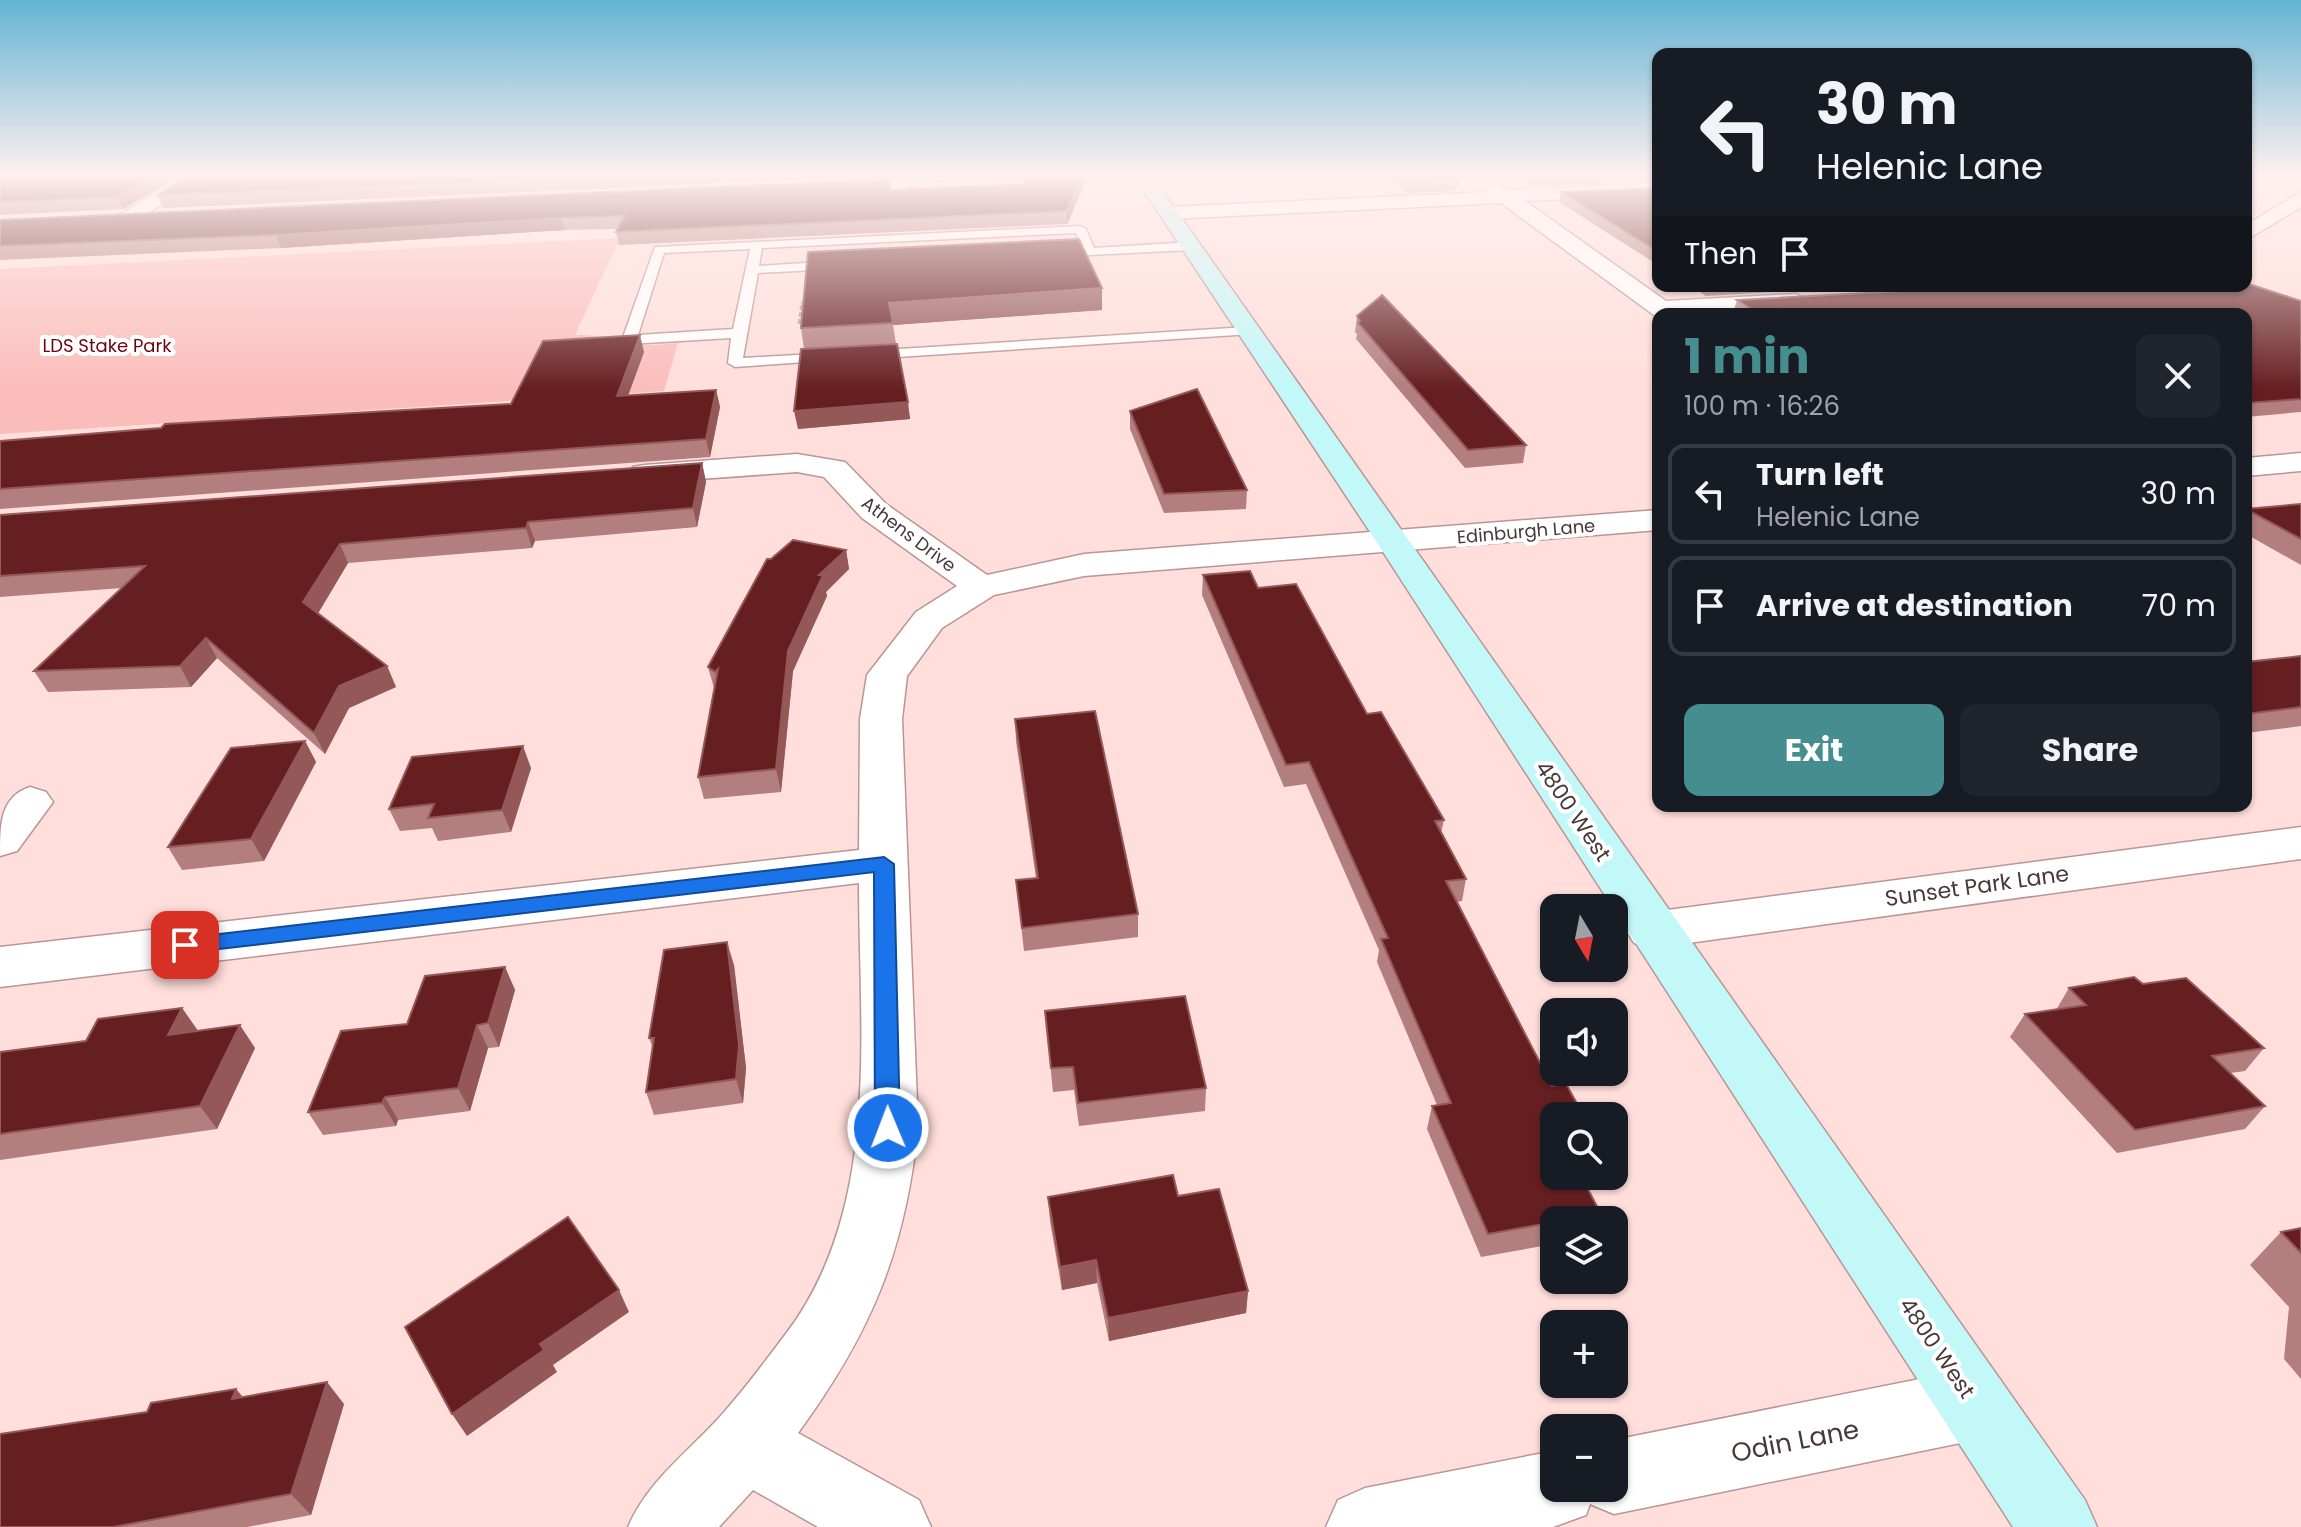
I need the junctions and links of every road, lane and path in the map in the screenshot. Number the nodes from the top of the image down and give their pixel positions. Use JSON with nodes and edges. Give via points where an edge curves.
{"nodes":[{"id":1,"x":713,"y":247,"type":"edge"},
{"id":2,"x":757,"y":247,"type":"edge"},
{"id":3,"x":1088,"y":247,"type":"edge"},
{"id":4,"x":1099,"y":247,"type":"edge"},
{"id":5,"x":1191,"y":247,"type":"edge"},
{"id":6,"x":1574,"y":247,"type":"edge"},
{"id":7,"x":1090,"y":252,"type":"junction"},
{"id":8,"x":1044,"y":254,"type":"edge"},
{"id":9,"x":844,"y":265,"type":"edge"},
{"id":10,"x":752,"y":270,"type":"junction"},
{"id":11,"x":804,"y":290,"type":"edge"},
{"id":12,"x":1823,"y":299,"type":"edge"},
{"id":13,"x":810,"y":305,"type":"edge"},
{"id":14,"x":802,"y":306,"type":"junction"},
{"id":15,"x":1658,"y":308,"type":"edge"},
{"id":16,"x":1713,"y":308,"type":"edge"},
{"id":17,"x":799,"y":327,"type":"edge"},
{"id":18,"x":1247,"y":331,"type":"junction"},
{"id":19,"x":739,"y":333,"type":"junction"},
{"id":20,"x":2301,"y":462,"type":"edge"},
{"id":21,"x":2252,"y":466,"type":"edge"},
{"id":22,"x":612,"y":476,"type":"edge"},
{"id":23,"x":1652,"y":520,"type":"edge"},
{"id":24,"x":1393,"y":541,"type":"junction"},
{"id":25,"x":981,"y":587,"type":"junction"},
{"id":26,"x":30,"y":802,"type":"dead end"},
{"id":27,"x":0,"y":840,"type":"edge"},
{"id":28,"x":2301,"y":843,"type":"edge"},
{"id":29,"x":884,"y":864,"type":"junction"},
{"id":30,"x":1652,"y":930,"type":"junction"},
{"id":31,"x":0,"y":967,"type":"edge"},
{"id":32,"x":1975,"y":1404,"type":"junction"},
{"id":33,"x":745,"y":1444,"type":"junction"},
{"id":34,"x":1628,"y":1474,"type":"edge"},
{"id":35,"x":1540,"y":1492,"type":"edge"},
{"id":36,"x":667,"y":1527,"type":"edge"},
{"id":37,"x":892,"y":1527,"type":"edge"},
{"id":38,"x":1365,"y":1527,"type":"edge"},
{"id":39,"x":2058,"y":1527,"type":"edge"}],
"edges":[{"from":1,"to":19,"type":"lane","via":[[659,250],[629,340]]},
{"from":2,"to":10,"type":"lane"},
{"from":3,"to":7,"type":"lane"},
{"from":4,"to":7,"type":"lane"},
{"from":5,"to":18,"type":"street","name":"4800 West"},
{"from":6,"to":15,"type":"street"},
{"from":7,"to":8,"type":"lane"},
{"from":9,"to":10,"type":"lane"},
{"from":10,"to":19,"type":"lane"},
{"from":11,"to":14,"type":"path"},
{"from":12,"to":16,"type":"street"},
{"from":13,"to":14,"type":"path"},
{"from":14,"to":17,"type":"path"},
{"from":18,"to":19,"type":"lane","via":[[735,363]]},
{"from":18,"to":24,"type":"street","name":"4800 West"},
{"from":20,"to":21,"type":"street"},
{"from":22,"to":25,"type":"street","name":"Athens Drive","via":[[797,463],[834,469],[874,511]]},
{"from":23,"to":24,"type":"street","name":"Edinburgh Lane"},
{"from":24,"to":25,"type":"street","via":[[1084,565]]},
{"from":24,"to":30,"type":"street","name":"4800 West"},
{"from":25,"to":29,"type":"street","via":[[929,620],[887,675],[881,719]]},
{"from":26,"to":27,"type":"street"},
{"from":28,"to":30,"type":"street","name":"Sunset Park Lane"},
{"from":29,"to":31,"type":"street"},
{"from":29,"to":33,"type":"street","via":[[888,1128],[871,1230],[826,1333]]},
{"from":30,"to":32,"type":"street","name":"4800 West"},
{"from":32,"to":34,"type":"street","name":"Odin Lane"},
{"from":32,"to":39,"type":"street","name":"4800 West"},
{"from":33,"to":36,"type":"street"},
{"from":33,"to":37,"type":"street"},
{"from":35,"to":38,"type":"street"}]}
